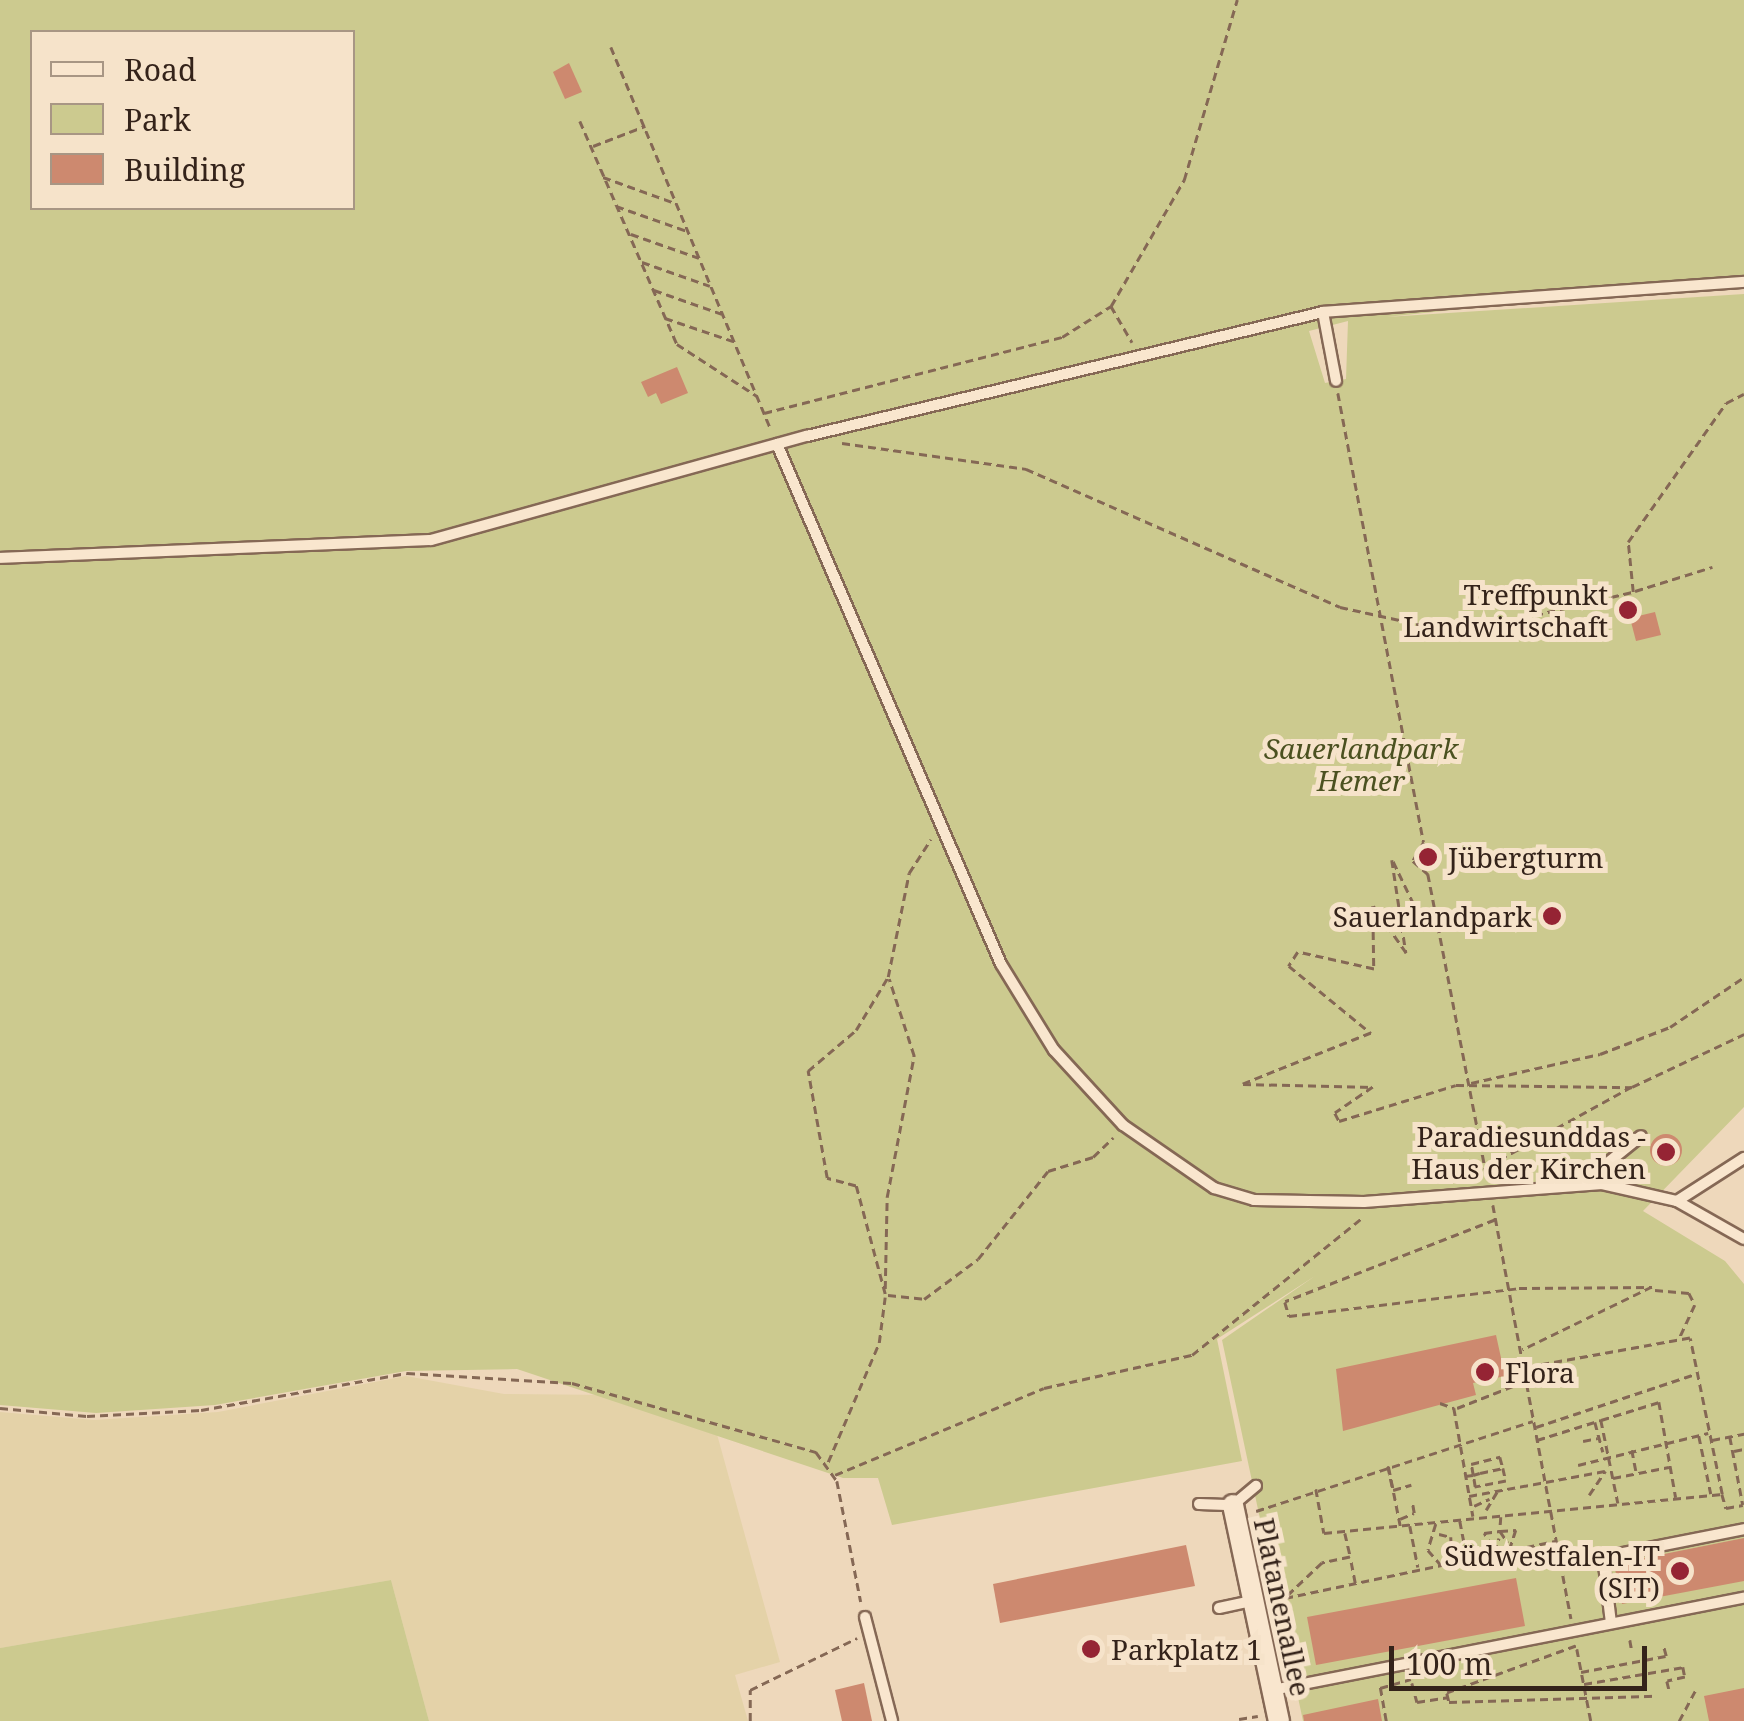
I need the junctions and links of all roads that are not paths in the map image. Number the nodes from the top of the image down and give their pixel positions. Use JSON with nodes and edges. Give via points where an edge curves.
{"nodes":[{"id":1,"x":1744,"y":282,"type":"edge"},
{"id":2,"x":1323,"y":312,"type":"junction"},
{"id":3,"x":1336,"y":381,"type":"road end"},
{"id":4,"x":777,"y":444,"type":"junction"},
{"id":5,"x":0,"y":558,"type":"edge"},
{"id":6,"x":1641,"y":1136,"type":"dead end"},
{"id":7,"x":1744,"y":1158,"type":"edge"},
{"id":8,"x":1583,"y":1183,"type":"junction"},
{"id":9,"x":1677,"y":1202,"type":"junction"},
{"id":10,"x":1744,"y":1240,"type":"edge"},
{"id":11,"x":1256,"y":1486,"type":"dead end"},
{"id":12,"x":1199,"y":1504,"type":"dead end"},
{"id":13,"x":1235,"y":1513,"type":"junction"},
{"id":14,"x":1744,"y":1529,"type":"edge"},
{"id":15,"x":1744,"y":1598,"type":"edge"},
{"id":16,"x":1254,"y":1601,"type":"junction"},
{"id":17,"x":1219,"y":1608,"type":"dead end"},
{"id":18,"x":864,"y":1617,"type":"road end"},
{"id":19,"x":1611,"y":1623,"type":"junction"},
{"id":20,"x":1273,"y":1690,"type":"junction"},
{"id":21,"x":892,"y":1721,"type":"edge"},
{"id":22,"x":1279,"y":1721,"type":"edge"}],
"edges":[{"from":1,"to":2,"type":"lane"},
{"from":2,"to":3,"type":"lane"},
{"from":2,"to":4,"type":"lane"},
{"from":4,"to":5,"type":"lane","via":[[431,540]]},
{"from":4,"to":8,"type":"lane","via":[[1018,995],[1123,1125],[1214,1188],[1264,1202]]},
{"from":6,"to":8,"type":"lane"},
{"from":7,"to":9,"type":"lane"},
{"from":8,"to":9,"type":"lane"},
{"from":9,"to":10,"type":"lane"},
{"from":11,"to":13,"type":"lane"},
{"from":12,"to":13,"type":"lane"},
{"from":13,"to":16,"type":"street","name":"Platanenallee"},
{"from":14,"to":19,"type":"lane","via":[[1603,1557]]},
{"from":15,"to":19,"type":"lane"},
{"from":16,"to":17,"type":"lane"},
{"from":16,"to":20,"type":"street","name":"Platanenallee"},
{"from":18,"to":21,"type":"lane"},
{"from":19,"to":20,"type":"lane"},
{"from":20,"to":22,"type":"street","name":"Platanenallee"}]}
